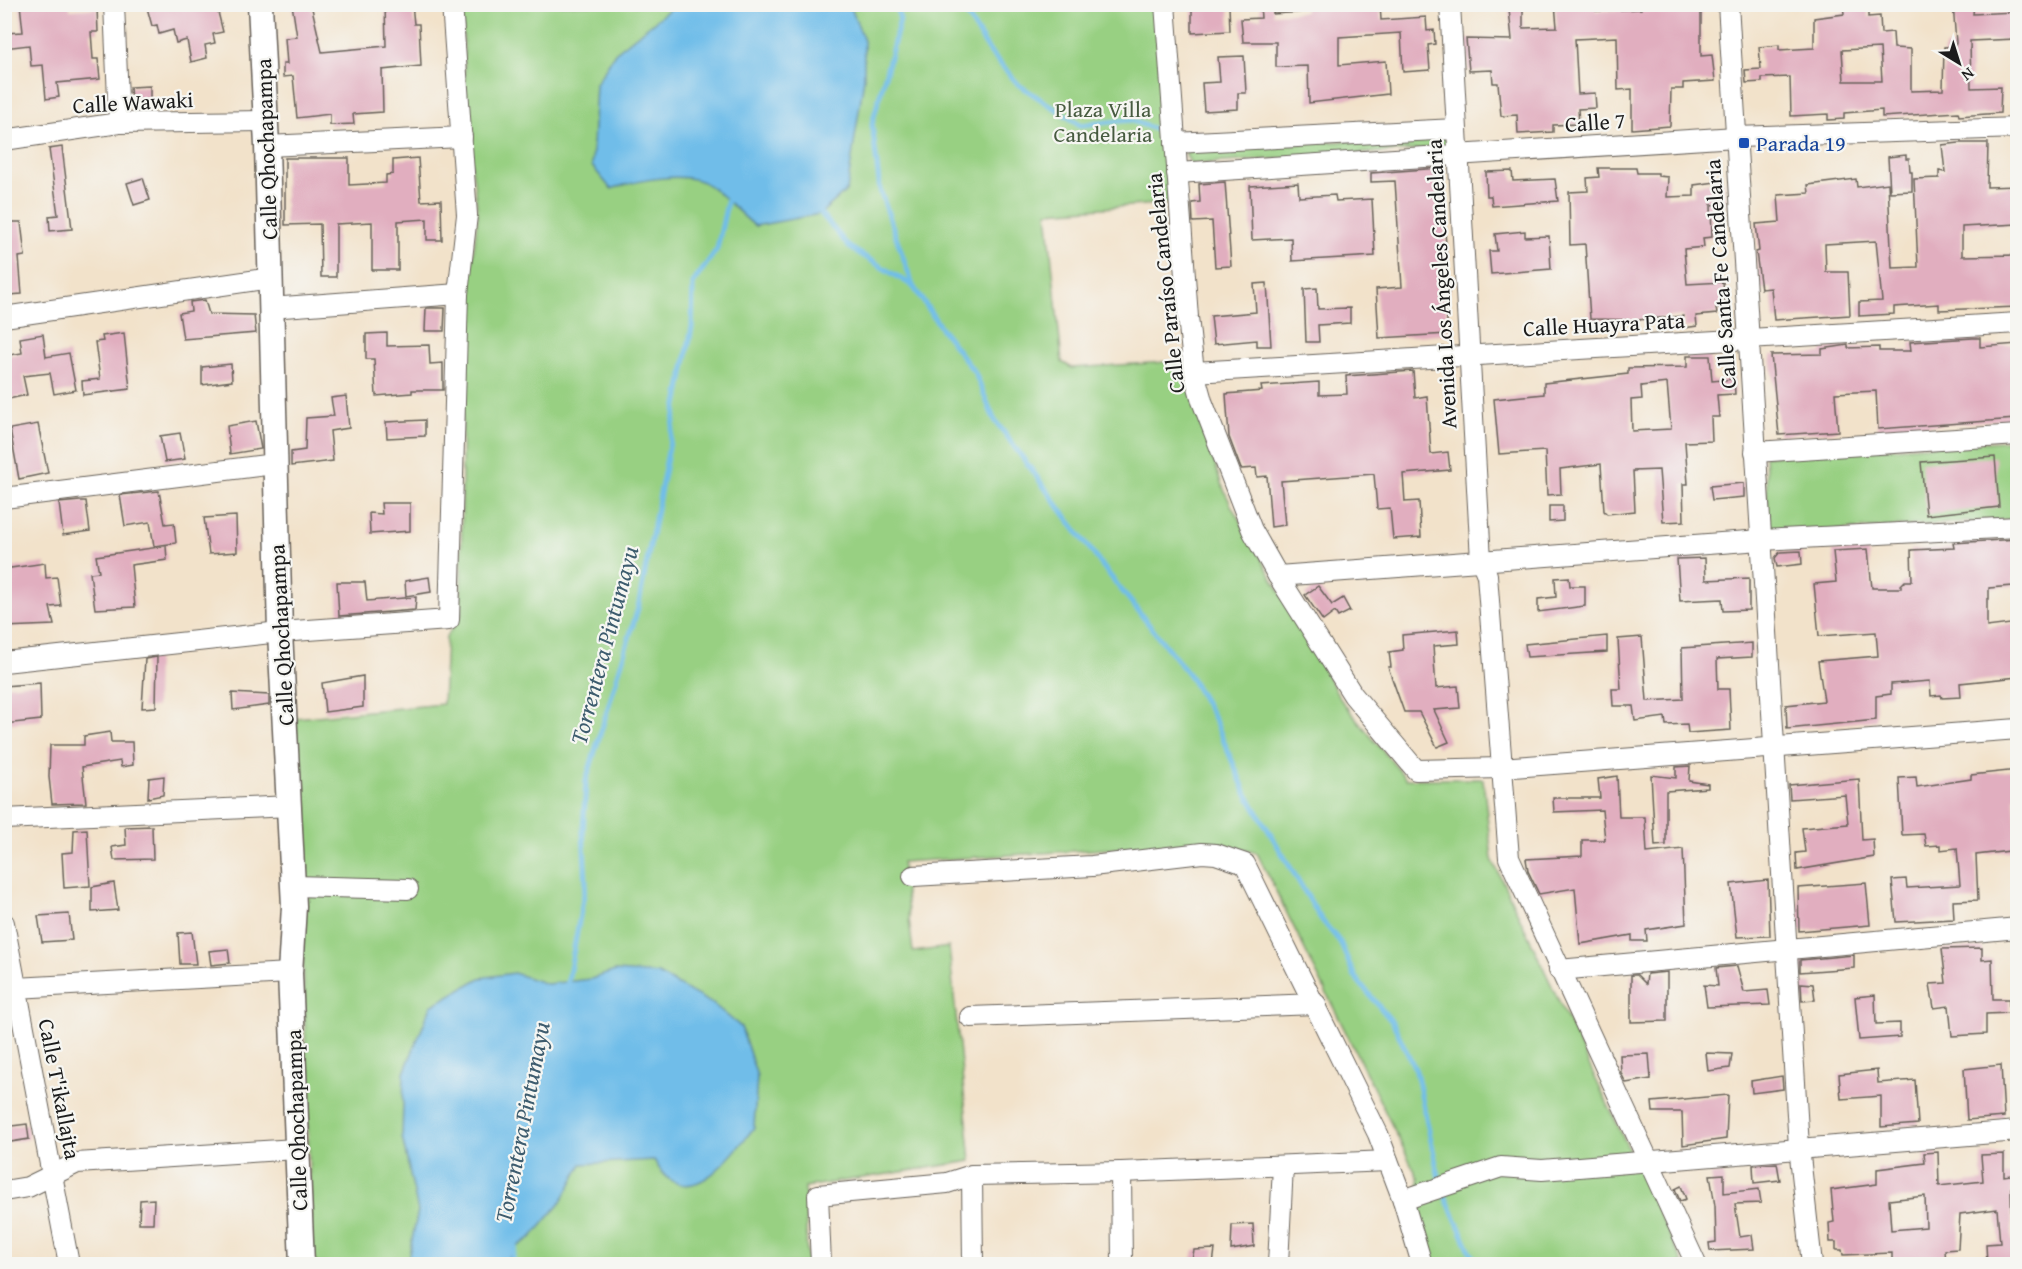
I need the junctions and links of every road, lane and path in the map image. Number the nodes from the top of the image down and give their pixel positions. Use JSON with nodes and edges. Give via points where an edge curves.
{"nodes":[{"id":1,"x":114,"y":4,"type":"edge"},
{"id":2,"x":260,"y":4,"type":"edge"},
{"id":3,"x":452,"y":4,"type":"edge"},
{"id":4,"x":1165,"y":4,"type":"edge"},
{"id":5,"x":1450,"y":4,"type":"edge"},
{"id":6,"x":1728,"y":4,"type":"edge"},
{"id":7,"x":266,"y":121,"type":"junction"},
{"id":8,"x":119,"y":123,"type":"junction"},
{"id":9,"x":2018,"y":128,"type":"edge"},
{"id":10,"x":1456,"y":129,"type":"junction"},
{"id":11,"x":462,"y":137,"type":"junction"},
{"id":12,"x":1736,"y":137,"type":"junction"},
{"id":13,"x":4,"y":140,"type":"edge"},
{"id":14,"x":1174,"y":142,"type":"junction"},
{"id":15,"x":267,"y":146,"type":"junction"},
{"id":16,"x":1460,"y":155,"type":"junction"},
{"id":17,"x":1177,"y":173,"type":"junction"},
{"id":18,"x":271,"y":278,"type":"junction"},
{"id":19,"x":458,"y":294,"type":"junction"},
{"id":20,"x":270,"y":308,"type":"junction"},
{"id":21,"x":4,"y":317,"type":"edge"},
{"id":22,"x":2018,"y":323,"type":"edge"},
{"id":23,"x":1748,"y":339,"type":"junction"},
{"id":24,"x":1469,"y":356,"type":"junction"},
{"id":25,"x":1194,"y":372,"type":"junction"},
{"id":26,"x":2018,"y":435,"type":"edge"},
{"id":27,"x":1755,"y":452,"type":"junction"},
{"id":28,"x":274,"y":464,"type":"junction"},
{"id":29,"x":4,"y":498,"type":"edge"},
{"id":30,"x":2018,"y":527,"type":"edge"},
{"id":31,"x":1761,"y":540,"type":"junction"},
{"id":32,"x":1481,"y":560,"type":"junction"},
{"id":33,"x":1278,"y":576,"type":"junction"},
{"id":34,"x":280,"y":632,"type":"junction"},
{"id":35,"x":4,"y":662,"type":"edge"},
{"id":36,"x":2018,"y":729,"type":"edge"},
{"id":37,"x":1774,"y":747,"type":"junction"},
{"id":38,"x":1501,"y":768,"type":"junction"},
{"id":39,"x":290,"y":806,"type":"junction"},
{"id":40,"x":4,"y":819,"type":"edge"},
{"id":41,"x":913,"y":876,"type":"dead end"},
{"id":42,"x":293,"y":886,"type":"junction"},
{"id":43,"x":408,"y":889,"type":"dead end"},
{"id":44,"x":4,"y":923,"type":"edge"},
{"id":45,"x":2018,"y":928,"type":"edge"},
{"id":46,"x":1787,"y":950,"type":"junction"},
{"id":47,"x":1559,"y":970,"type":"junction"},
{"id":48,"x":291,"y":973,"type":"junction"},
{"id":49,"x":14,"y":1000,"type":"edge"},
{"id":50,"x":1316,"y":1004,"type":"junction"},
{"id":51,"x":970,"y":1017,"type":"dead end"},
{"id":52,"x":2018,"y":1131,"type":"edge"},
{"id":53,"x":1799,"y":1147,"type":"junction"},
{"id":54,"x":296,"y":1149,"type":"junction"},
{"id":55,"x":1388,"y":1161,"type":"junction"},
{"id":56,"x":1649,"y":1161,"type":"junction"},
{"id":57,"x":1283,"y":1166,"type":"junction"},
{"id":58,"x":1121,"y":1172,"type":"junction"},
{"id":59,"x":52,"y":1173,"type":"junction"},
{"id":60,"x":972,"y":1175,"type":"junction"},
{"id":61,"x":4,"y":1191,"type":"edge"},
{"id":62,"x":1403,"y":1200,"type":"junction"},
{"id":63,"x":69,"y":1264,"type":"edge"},
{"id":64,"x":302,"y":1264,"type":"edge"},
{"id":65,"x":821,"y":1264,"type":"edge"},
{"id":66,"x":973,"y":1264,"type":"edge"},
{"id":67,"x":1122,"y":1264,"type":"edge"},
{"id":68,"x":1278,"y":1264,"type":"edge"},
{"id":69,"x":1422,"y":1264,"type":"edge"},
{"id":70,"x":1696,"y":1264,"type":"edge"},
{"id":71,"x":1812,"y":1264,"type":"edge"}],
"edges":[{"from":1,"to":8,"type":"street"},
{"from":2,"to":7,"type":"street","name":"Calle Qhochapampa"},
{"from":3,"to":11,"type":"street"},
{"from":4,"to":14,"type":"street","name":"Calle Paraíso Candelaria"},
{"from":5,"to":10,"type":"street","name":"Avenida Los Ángeles Candelaria"},
{"from":6,"to":12,"type":"street","name":"Calle Santa Fe Candelaria"},
{"from":7,"to":8,"type":"street","name":"Calle Wawaki"},
{"from":7,"to":15,"type":"street","name":"Calle Qhochapampa"},
{"from":8,"to":13,"type":"street","name":"Calle Wawaki"},
{"from":9,"to":12,"type":"street","name":"Calle 7"},
{"from":10,"to":14,"type":"street"},
{"from":10,"to":16,"type":"street","name":"Avenida Los Ángeles Candelaria"},
{"from":11,"to":15,"type":"street"},
{"from":11,"to":19,"type":"street","via":[[467,215]]},
{"from":12,"to":16,"type":"street","name":"Calle 7"},
{"from":12,"to":23,"type":"street","name":"Calle Santa Fe Candelaria"},
{"from":14,"to":17,"type":"street","name":"Calle Paraíso Candelaria"},
{"from":15,"to":18,"type":"street","name":"Calle Qhochapampa"},
{"from":16,"to":17,"type":"street","name":"Calle 7"},
{"from":16,"to":24,"type":"street","name":"Avenida Los Ángeles Candelaria"},
{"from":17,"to":25,"type":"street","name":"Calle Paraíso Candelaria"},
{"from":18,"to":20,"type":"street","name":"Calle Qhochapampa"},
{"from":18,"to":21,"type":"street"},
{"from":19,"to":20,"type":"street"},
{"from":19,"to":34,"type":"street","via":[[449,620]]},
{"from":20,"to":28,"type":"street","name":"Calle Qhochapampa"},
{"from":22,"to":23,"type":"street","name":"Calle Huayra Pata"},
{"from":23,"to":24,"type":"street","name":"Calle Huayra Pata"},
{"from":23,"to":27,"type":"street","name":"Calle Santa Fe Candelaria"},
{"from":24,"to":25,"type":"street","name":"Calle Huayra Pata"},
{"from":24,"to":32,"type":"street","name":"Avenida Los Ángeles Candelaria"},
{"from":25,"to":33,"type":"street","name":"Calle Paraíso Candelaria","via":[[1252,530]]},
{"from":26,"to":27,"type":"street"},
{"from":27,"to":31,"type":"street","name":"Calle Santa Fe Candelaria"},
{"from":28,"to":29,"type":"street"},
{"from":28,"to":34,"type":"street","name":"Calle Qhochapampa"},
{"from":30,"to":31,"type":"street"},
{"from":31,"to":32,"type":"street"},
{"from":31,"to":37,"type":"street","name":"Calle Santa Fe Candelaria"},
{"from":32,"to":33,"type":"street"},
{"from":32,"to":38,"type":"street","name":"Avenida Los Ángeles Candelaria","via":[[1487,575]]},
{"from":33,"to":38,"type":"street","name":"Calle Paraíso Candelaria","via":[[1353,695],[1416,770]]},
{"from":34,"to":35,"type":"street"},
{"from":34,"to":39,"type":"street","name":"Calle Qhochapampa"},
{"from":36,"to":37,"type":"street"},
{"from":37,"to":38,"type":"street"},
{"from":37,"to":46,"type":"street","name":"Calle Santa Fe Candelaria"},
{"from":38,"to":47,"type":"street","name":"Avenida Los Ángeles Candelaria","via":[[1509,858]]},
{"from":39,"to":40,"type":"street"},
{"from":39,"to":42,"type":"street","name":"Calle Qhochapampa"},
{"from":41,"to":50,"type":"street","via":[[1216,854],[1245,864]]},
{"from":42,"to":43,"type":"street"},
{"from":42,"to":48,"type":"street","name":"Calle Qhochapampa"},
{"from":44,"to":49,"type":"street","name":"Calle T'ikallajta"},
{"from":45,"to":46,"type":"street"},
{"from":46,"to":47,"type":"street"},
{"from":46,"to":53,"type":"street","name":"Calle Santa Fe Candelaria"},
{"from":47,"to":56,"type":"street","name":"Avenida Los Ángeles Candelaria"},
{"from":48,"to":49,"type":"street"},
{"from":48,"to":54,"type":"street","name":"Calle Qhochapampa"},
{"from":49,"to":59,"type":"street","name":"Calle T'ikallajta"},
{"from":50,"to":51,"type":"street"},
{"from":50,"to":55,"type":"street"},
{"from":52,"to":53,"type":"street"},
{"from":53,"to":56,"type":"street"},
{"from":53,"to":71,"type":"street","name":"Calle Santa Fe Candelaria"},
{"from":54,"to":59,"type":"street","via":[[77,1163]]},
{"from":54,"to":64,"type":"street","name":"Calle Qhochapampa"},
{"from":55,"to":57,"type":"street"},
{"from":55,"to":62,"type":"street"},
{"from":56,"to":62,"type":"street","via":[[1542,1170],[1501,1167]]},
{"from":56,"to":70,"type":"street","name":"Avenida Los Ángeles Candelaria"},
{"from":57,"to":58,"type":"street"},
{"from":57,"to":68,"type":"street"},
{"from":58,"to":60,"type":"street"},
{"from":58,"to":67,"type":"street"},
{"from":59,"to":61,"type":"street","via":[[28,1187]]},
{"from":59,"to":63,"type":"street","name":"Calle T'ikallajta"},
{"from":60,"to":65,"type":"street","via":[[947,1183],[818,1195]]},
{"from":60,"to":66,"type":"street"},
{"from":62,"to":69,"type":"street"}]}
